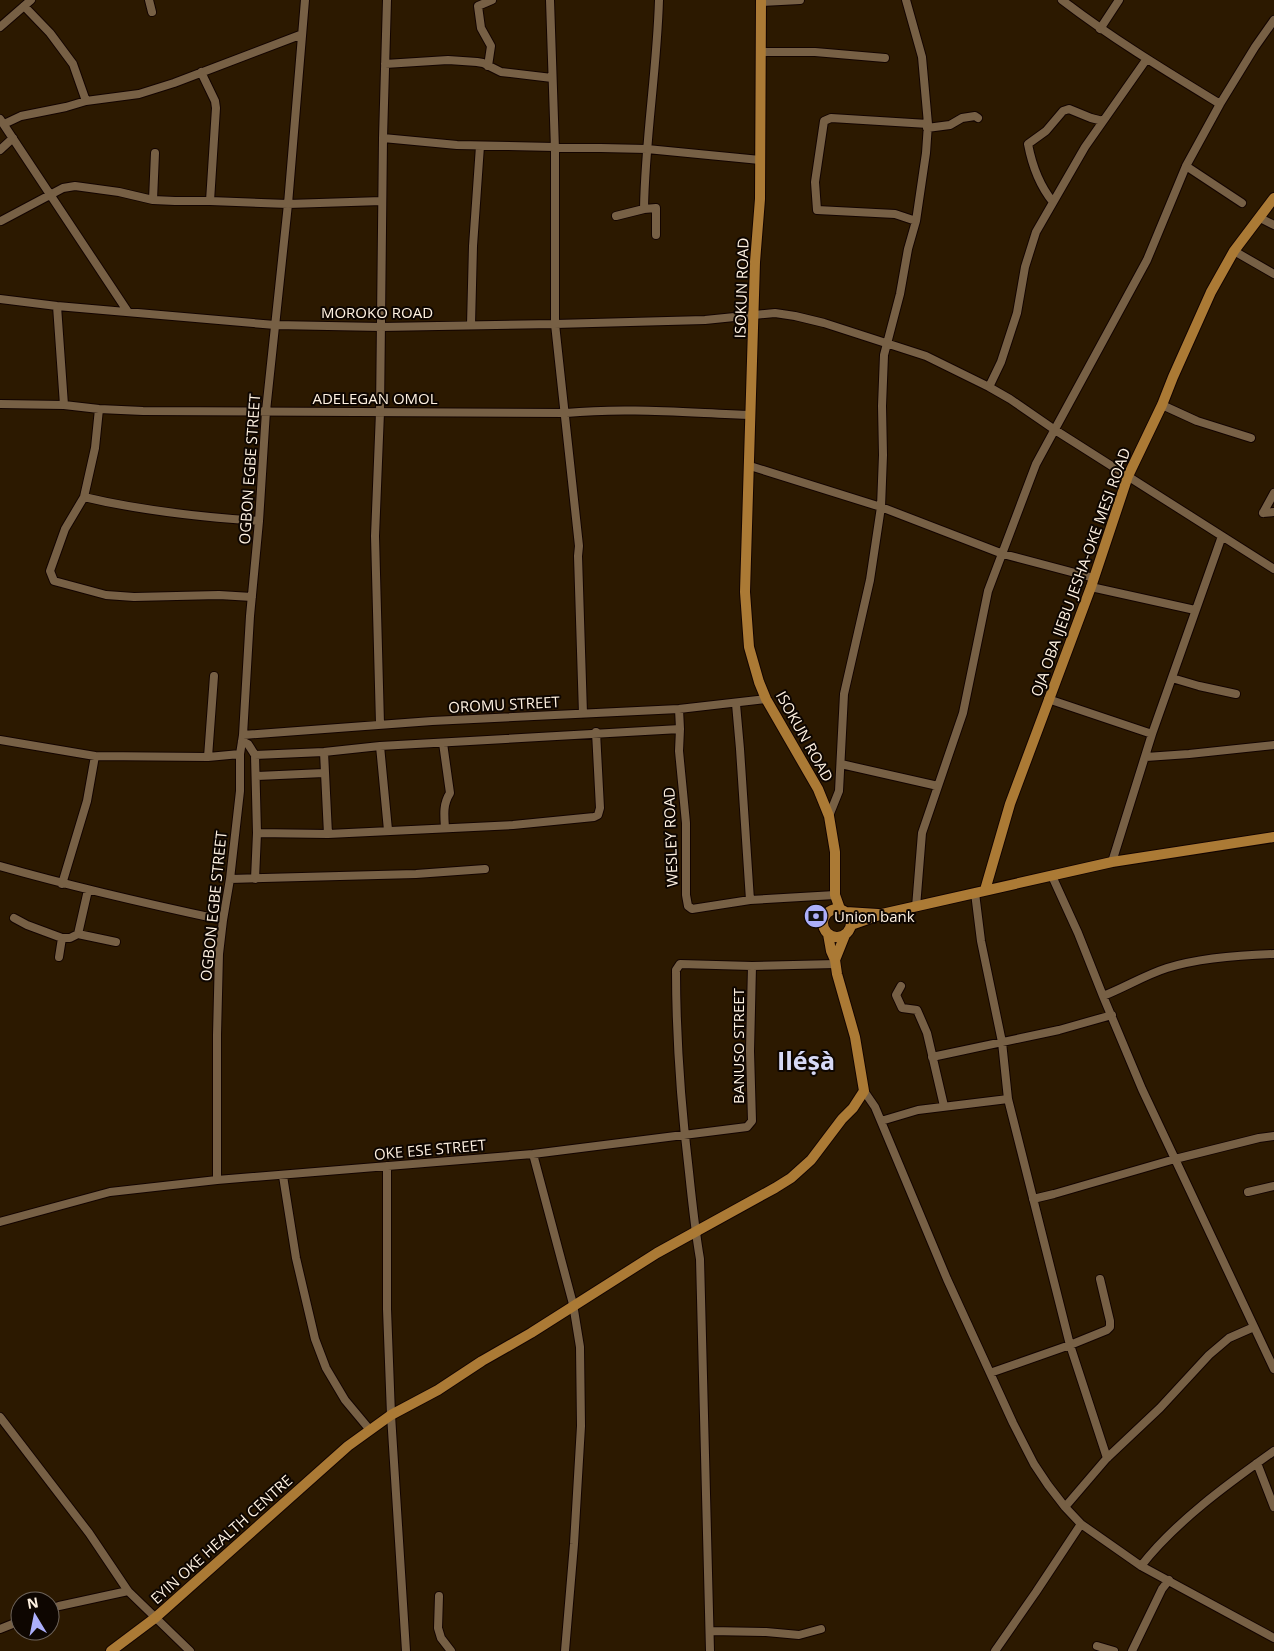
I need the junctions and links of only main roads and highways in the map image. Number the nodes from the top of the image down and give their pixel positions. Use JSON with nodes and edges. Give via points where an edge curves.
{"nodes":[{"id":1,"x":761,"y":1,"type":"edge"},
{"id":2,"x":1274,"y":198,"type":"edge"},
{"id":3,"x":1274,"y":837,"type":"edge"},
{"id":4,"x":980,"y":891,"type":"junction"},
{"id":5,"x":835,"y":895,"type":"junction"},
{"id":6,"x":843,"y":911,"type":"junction"},
{"id":7,"x":826,"y":914,"type":"junction"},
{"id":8,"x":882,"y":914,"type":"junction"},
{"id":9,"x":851,"y":925,"type":"junction"},
{"id":10,"x":828,"y":934,"type":"junction"},
{"id":11,"x":844,"y":934,"type":"junction"},
{"id":12,"x":836,"y":962,"type":"junction"},
{"id":13,"x":111,"y":1651,"type":"edge"}],
"edges":[{"from":1,"to":5,"type":"main road","name":"ISOKUN ROAD","via":[[760,208],[755,262],[745,592],[749,647],[766,699],[830,816],[836,852]]},
{"from":2,"to":4,"type":"main road","name":"OJA OBA IJEBU JESHA-OKE MESI ROAD","via":[[1234,251],[1211,292],[1128,476]]},
{"from":3,"to":4,"type":"main road","via":[[1112,862]]},
{"from":4,"to":8,"type":"main road"},
{"from":5,"to":6,"type":"main road"},
{"from":5,"to":7,"type":"main road"},
{"from":6,"to":7,"type":"main road","via":[[833,910]]},
{"from":6,"to":8,"type":"main road"},
{"from":6,"to":9,"type":"main road"},
{"from":7,"to":10,"type":"main road","via":[[823,923]]},
{"from":8,"to":9,"type":"main road"},
{"from":9,"to":11,"type":"main road"},
{"from":10,"to":11,"type":"main road","via":[[835,937]]},
{"from":10,"to":12,"type":"main road"},
{"from":11,"to":12,"type":"main road"},
{"from":12,"to":13,"type":"main road","name":"EYIN OKE HEALTH CENTRE","via":[[855,1037],[864,1091],[811,1160],[791,1178],[695,1230],[438,1390],[391,1415],[348,1446],[155,1618]]}]}
